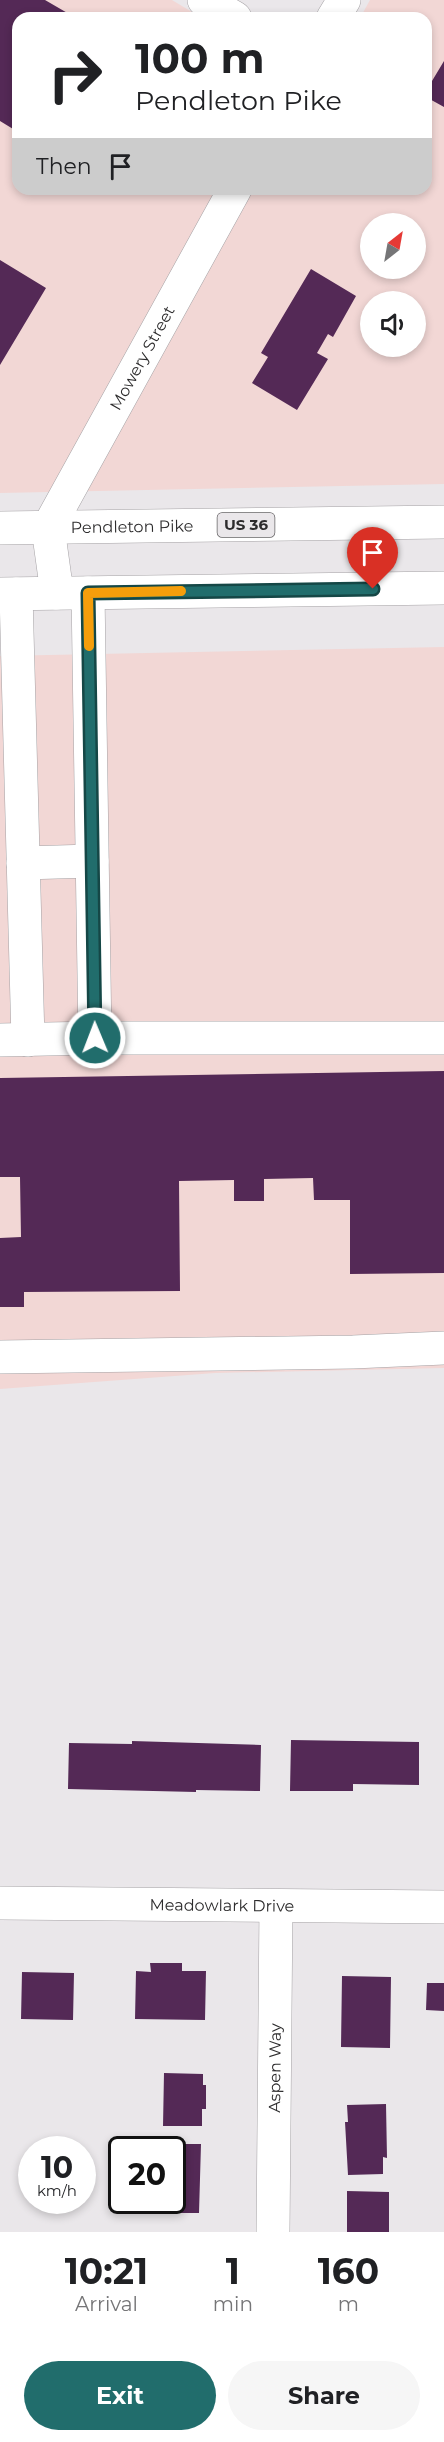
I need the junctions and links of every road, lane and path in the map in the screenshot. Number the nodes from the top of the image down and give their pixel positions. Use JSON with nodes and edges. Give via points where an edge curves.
{"nodes":[{"id":1,"x":204,"y":0,"type":"edge"},
{"id":2,"x":225,"y":12,"type":"edge"},
{"id":3,"x":232,"y":195,"type":"edge"},
{"id":4,"x":444,"y":522,"type":"edge"},
{"id":5,"x":0,"y":528,"type":"edge"},
{"id":6,"x":48,"y":528,"type":"junction"},
{"id":7,"x":444,"y":588,"type":"edge"},
{"id":8,"x":73,"y":593,"type":"junction"},
{"id":9,"x":8,"y":594,"type":"edge"},
{"id":10,"x":92,"y":861,"type":"junction"},
{"id":11,"x":23,"y":863,"type":"junction"},
{"id":12,"x":95,"y":1038,"type":"junction"},
{"id":13,"x":444,"y":1038,"type":"edge"},
{"id":14,"x":14,"y":1040,"type":"edge"},
{"id":15,"x":444,"y":1348,"type":"edge"},
{"id":16,"x":0,"y":1357,"type":"edge"},
{"id":17,"x":0,"y":1903,"type":"edge"},
{"id":18,"x":276,"y":1906,"type":"junction"},
{"id":19,"x":444,"y":1907,"type":"edge"},
{"id":20,"x":273,"y":2232,"type":"edge"}],
"edges":[{"from":1,"to":2,"type":"street"},
{"from":3,"to":6,"type":"street","name":"Mowery Street"},
{"from":4,"to":6,"type":"street","name":"Pendleton Pike","number":"US 36"},
{"from":5,"to":6,"type":"street","name":"Pendleton Pike","number":"US 36"},
{"from":6,"to":8,"type":"street"},
{"from":7,"to":8,"type":"street"},
{"from":8,"to":9,"type":"street"},
{"from":8,"to":10,"type":"street"},
{"from":9,"to":11,"type":"street"},
{"from":10,"to":11,"type":"street"},
{"from":10,"to":12,"type":"street"},
{"from":11,"to":14,"type":"street"},
{"from":12,"to":13,"type":"street"},
{"from":12,"to":14,"type":"street"},
{"from":15,"to":16,"type":"street"},
{"from":17,"to":18,"type":"street","name":"Meadowlark Drive"},
{"from":18,"to":19,"type":"street","name":"Meadowlark Drive"},
{"from":18,"to":20,"type":"street","name":"Aspen Way"}]}
